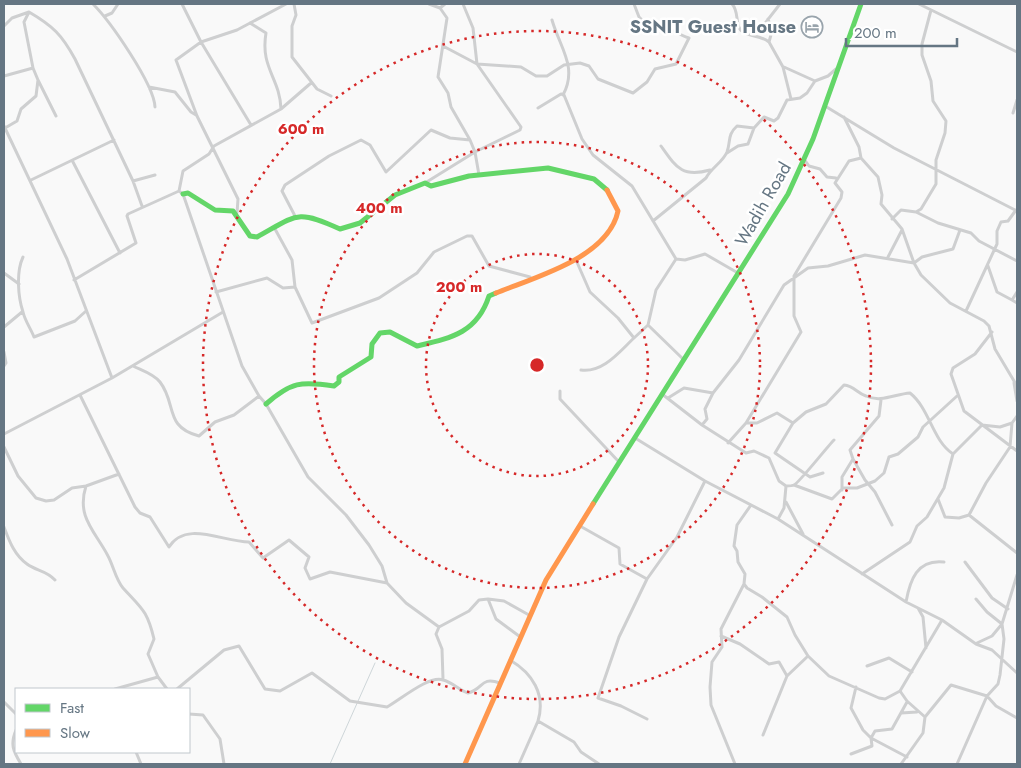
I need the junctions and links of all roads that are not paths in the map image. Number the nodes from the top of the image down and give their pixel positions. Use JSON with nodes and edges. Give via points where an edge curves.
{"nodes":[{"id":1,"x":93,"y":4,"type":"edge"},
{"id":2,"x":118,"y":4,"type":"edge"},
{"id":3,"x":182,"y":4,"type":"edge"},
{"id":4,"x":286,"y":4,"type":"edge"},
{"id":5,"x":294,"y":4,"type":"edge"},
{"id":6,"x":429,"y":4,"type":"edge"},
{"id":7,"x":445,"y":4,"type":"edge"},
{"id":8,"x":463,"y":4,"type":"edge"},
{"id":9,"x":634,"y":4,"type":"edge"},
{"id":10,"x":732,"y":4,"type":"edge"},
{"id":11,"x":780,"y":4,"type":"edge"},
{"id":12,"x":861,"y":4,"type":"edge"},
{"id":13,"x":919,"y":4,"type":"edge"},
{"id":14,"x":440,"y":8,"type":"junction"},
{"id":15,"x":931,"y":10,"type":"junction"},
{"id":16,"x":29,"y":12,"type":"junction"},
{"id":17,"x":105,"y":16,"type":"junction"},
{"id":18,"x":768,"y":19,"type":"junction"},
{"id":19,"x":552,"y":20,"type":"dead end"},
{"id":20,"x":249,"y":22,"type":"junction"},
{"id":21,"x":4,"y":26,"type":"edge"},
{"id":22,"x":752,"y":35,"type":"junction"},
{"id":23,"x":201,"y":42,"type":"junction"},
{"id":24,"x":769,"y":42,"type":"junction"},
{"id":25,"x":443,"y":46,"type":"junction"},
{"id":26,"x":1017,"y":52,"type":"edge"},
{"id":27,"x":477,"y":64,"type":"junction"},
{"id":28,"x":568,"y":65,"type":"junction"},
{"id":29,"x":840,"y":66,"type":"junction"},
{"id":30,"x":784,"y":67,"type":"junction"},
{"id":31,"x":33,"y":68,"type":"junction"},
{"id":32,"x":4,"y":76,"type":"edge"},
{"id":33,"x":38,"y":80,"type":"junction"},
{"id":34,"x":815,"y":81,"type":"junction"},
{"id":35,"x":312,"y":83,"type":"junction"},
{"id":36,"x":149,"y":87,"type":"junction"},
{"id":37,"x":562,"y":95,"type":"junction"},
{"id":38,"x":331,"y":96,"type":"dead end"},
{"id":39,"x":791,"y":99,"type":"junction"},
{"id":40,"x":1017,"y":100,"type":"edge"},
{"id":41,"x":825,"y":106,"type":"junction"},
{"id":42,"x":155,"y":107,"type":"dead end"},
{"id":43,"x":538,"y":108,"type":"dead end"},
{"id":44,"x":281,"y":109,"type":"junction"},
{"id":45,"x":1013,"y":113,"type":"dead end"},
{"id":46,"x":56,"y":116,"type":"dead end"},
{"id":47,"x":197,"y":116,"type":"junction"},
{"id":48,"x":844,"y":118,"type":"junction"},
{"id":49,"x":251,"y":125,"type":"junction"},
{"id":50,"x":4,"y":127,"type":"edge"},
{"id":51,"x":754,"y":128,"type":"junction"},
{"id":52,"x":114,"y":140,"type":"junction"},
{"id":53,"x":470,"y":140,"type":"junction"},
{"id":54,"x":214,"y":146,"type":"junction"},
{"id":55,"x":660,"y":146,"type":"dead end"},
{"id":56,"x":475,"y":152,"type":"junction"},
{"id":57,"x":727,"y":153,"type":"junction"},
{"id":58,"x":861,"y":158,"type":"junction"},
{"id":59,"x":804,"y":159,"type":"junction"},
{"id":60,"x":72,"y":162,"type":"junction"},
{"id":61,"x":935,"y":169,"type":"junction"},
{"id":62,"x":710,"y":170,"type":"junction"},
{"id":63,"x":155,"y":175,"type":"dead end"},
{"id":64,"x":479,"y":175,"type":"junction"},
{"id":65,"x":837,"y":178,"type":"junction"},
{"id":66,"x":31,"y":180,"type":"junction"},
{"id":67,"x":133,"y":181,"type":"junction"},
{"id":68,"x":425,"y":183,"type":"junction"},
{"id":69,"x":180,"y":192,"type":"junction"},
{"id":70,"x":142,"y":206,"type":"junction"},
{"id":71,"x":1017,"y":210,"type":"edge"},
{"id":72,"x":916,"y":212,"type":"junction"},
{"id":73,"x":237,"y":214,"type":"junction"},
{"id":74,"x":295,"y":216,"type":"junction"},
{"id":75,"x":892,"y":219,"type":"junction"},
{"id":76,"x":652,"y":221,"type":"junction"},
{"id":77,"x":275,"y":229,"type":"junction"},
{"id":78,"x":902,"y":229,"type":"junction"},
{"id":79,"x":960,"y":230,"type":"junction"},
{"id":80,"x":994,"y":250,"type":"junction"},
{"id":81,"x":120,"y":253,"type":"junction"},
{"id":82,"x":23,"y":257,"type":"dead end"},
{"id":83,"x":887,"y":258,"type":"junction"},
{"id":84,"x":676,"y":259,"type":"junction"},
{"id":85,"x":576,"y":260,"type":"junction"},
{"id":86,"x":1017,"y":262,"type":"edge"},
{"id":87,"x":914,"y":263,"type":"junction"},
{"id":88,"x":988,"y":266,"type":"junction"},
{"id":89,"x":4,"y":273,"type":"edge"},
{"id":90,"x":738,"y":274,"type":"junction"},
{"id":91,"x":794,"y":276,"type":"junction"},
{"id":92,"x":530,"y":278,"type":"junction"},
{"id":93,"x":74,"y":280,"type":"junction"},
{"id":94,"x":19,"y":284,"type":"junction"},
{"id":95,"x":295,"y":287,"type":"junction"},
{"id":96,"x":216,"y":292,"type":"junction"},
{"id":97,"x":1017,"y":292,"type":"edge"},
{"id":98,"x":1012,"y":300,"type":"junction"},
{"id":99,"x":1017,"y":303,"type":"edge"},
{"id":100,"x":86,"y":311,"type":"junction"},
{"id":101,"x":966,"y":311,"type":"junction"},
{"id":102,"x":23,"y":312,"type":"junction"},
{"id":103,"x":223,"y":312,"type":"junction"},
{"id":104,"x":648,"y":325,"type":"junction"},
{"id":105,"x":4,"y":327,"type":"edge"},
{"id":106,"x":992,"y":332,"type":"junction"},
{"id":107,"x":634,"y":338,"type":"junction"},
{"id":108,"x":4,"y":352,"type":"edge"},
{"id":109,"x":683,"y":359,"type":"junction"},
{"id":110,"x":4,"y":366,"type":"edge"},
{"id":111,"x":133,"y":366,"type":"junction"},
{"id":112,"x":581,"y":370,"type":"dead end"},
{"id":113,"x":112,"y":378,"type":"junction"},
{"id":114,"x":1014,"y":382,"type":"junction"},
{"id":115,"x":1017,"y":386,"type":"edge"},
{"id":116,"x":560,"y":391,"type":"dead end"},
{"id":117,"x":662,"y":393,"type":"junction"},
{"id":118,"x":713,"y":393,"type":"junction"},
{"id":119,"x":80,"y":395,"type":"junction"},
{"id":120,"x":259,"y":396,"type":"junction"},
{"id":121,"x":957,"y":396,"type":"junction"},
{"id":122,"x":668,"y":398,"type":"junction"},
{"id":123,"x":881,"y":400,"type":"junction"},
{"id":124,"x":1017,"y":401,"type":"edge"},
{"id":125,"x":266,"y":404,"type":"junction"},
{"id":126,"x":1017,"y":416,"type":"edge"},
{"id":127,"x":931,"y":421,"type":"junction"},
{"id":128,"x":746,"y":423,"type":"junction"},
{"id":129,"x":792,"y":423,"type":"junction"},
{"id":130,"x":1012,"y":423,"type":"junction"},
{"id":131,"x":702,"y":425,"type":"junction"},
{"id":132,"x":982,"y":425,"type":"junction"},
{"id":133,"x":4,"y":434,"type":"edge"},
{"id":134,"x":635,"y":437,"type":"junction"},
{"id":135,"x":834,"y":440,"type":"dead end"},
{"id":136,"x":728,"y":443,"type":"junction"},
{"id":137,"x":4,"y":447,"type":"edge"},
{"id":138,"x":1010,"y":447,"type":"junction"},
{"id":139,"x":1017,"y":451,"type":"edge"},
{"id":140,"x":775,"y":453,"type":"junction"},
{"id":141,"x":952,"y":454,"type":"junction"},
{"id":142,"x":769,"y":458,"type":"junction"},
{"id":143,"x":853,"y":459,"type":"junction"},
{"id":144,"x":619,"y":462,"type":"junction"},
{"id":145,"x":822,"y":473,"type":"dead end"},
{"id":146,"x":118,"y":474,"type":"junction"},
{"id":147,"x":804,"y":475,"type":"junction"},
{"id":148,"x":705,"y":481,"type":"junction"},
{"id":149,"x":794,"y":485,"type":"junction"},
{"id":150,"x":868,"y":485,"type":"junction"},
{"id":151,"x":86,"y":486,"type":"junction"},
{"id":152,"x":786,"y":486,"type":"junction"},
{"id":153,"x":842,"y":490,"type":"junction"},
{"id":154,"x":938,"y":498,"type":"junction"},
{"id":155,"x":786,"y":502,"type":"junction"},
{"id":156,"x":751,"y":505,"type":"junction"},
{"id":157,"x":970,"y":514,"type":"junction"},
{"id":158,"x":778,"y":519,"type":"junction"},
{"id":159,"x":892,"y":525,"type":"dead end"},
{"id":160,"x":580,"y":526,"type":"junction"},
{"id":161,"x":4,"y":527,"type":"edge"},
{"id":162,"x":803,"y":536,"type":"junction"},
{"id":163,"x":1017,"y":553,"type":"edge"},
{"id":164,"x":944,"y":562,"type":"dead end"},
{"id":165,"x":965,"y":562,"type":"dead end"},
{"id":166,"x":862,"y":574,"type":"junction"},
{"id":167,"x":1017,"y":575,"type":"edge"},
{"id":168,"x":648,"y":579,"type":"junction"},
{"id":169,"x":54,"y":580,"type":"dead end"},
{"id":170,"x":387,"y":583,"type":"junction"},
{"id":171,"x":744,"y":584,"type":"junction"},
{"id":172,"x":488,"y":599,"type":"junction"},
{"id":173,"x":976,"y":599,"type":"dead end"},
{"id":174,"x":906,"y":602,"type":"junction"},
{"id":175,"x":918,"y":608,"type":"junction"},
{"id":176,"x":1008,"y":609,"type":"junction"},
{"id":177,"x":529,"y":616,"type":"junction"},
{"id":178,"x":942,"y":620,"type":"junction"},
{"id":179,"x":1002,"y":624,"type":"junction"},
{"id":180,"x":439,"y":627,"type":"junction"},
{"id":181,"x":936,"y":632,"type":"junction"},
{"id":182,"x":720,"y":636,"type":"junction"},
{"id":183,"x":519,"y":637,"type":"junction"},
{"id":184,"x":926,"y":639,"type":"junction"},
{"id":185,"x":976,"y":644,"type":"junction"},
{"id":186,"x":926,"y":648,"type":"junction"},
{"id":187,"x":808,"y":656,"type":"junction"},
{"id":188,"x":1001,"y":656,"type":"junction"},
{"id":189,"x":509,"y":660,"type":"junction"},
{"id":190,"x":868,"y":666,"type":"dead end"},
{"id":191,"x":912,"y":672,"type":"junction"},
{"id":192,"x":1017,"y":673,"type":"edge"},
{"id":193,"x":788,"y":676,"type":"junction"},
{"id":194,"x":158,"y":677,"type":"junction"},
{"id":195,"x":443,"y":679,"type":"junction"},
{"id":196,"x":500,"y":684,"type":"junction"},
{"id":197,"x":856,"y":687,"type":"junction"},
{"id":198,"x":119,"y":688,"type":"edge"},
{"id":199,"x":166,"y":688,"type":"edge"},
{"id":200,"x":179,"y":688,"type":"edge"},
{"id":201,"x":900,"y":691,"type":"junction"},
{"id":202,"x":987,"y":696,"type":"junction"},
{"id":203,"x":907,"y":701,"type":"junction"},
{"id":204,"x":4,"y":702,"type":"edge"},
{"id":205,"x":918,"y":712,"type":"junction"},
{"id":206,"x":15,"y":713,"type":"edge"},
{"id":207,"x":190,"y":714,"type":"edge"},
{"id":208,"x":899,"y":714,"type":"junction"},
{"id":209,"x":925,"y":717,"type":"junction"},
{"id":210,"x":1017,"y":718,"type":"edge"},
{"id":211,"x":647,"y":719,"type":"dead end"},
{"id":212,"x":538,"y":721,"type":"junction"},
{"id":213,"x":15,"y":732,"type":"edge"},
{"id":214,"x":763,"y":735,"type":"dead end"},
{"id":215,"x":871,"y":738,"type":"junction"},
{"id":216,"x":879,"y":742,"type":"junction"},
{"id":217,"x":872,"y":746,"type":"junction"},
{"id":218,"x":851,"y":754,"type":"dead end"},
{"id":219,"x":906,"y":757,"type":"junction"},
{"id":220,"x":21,"y":764,"type":"edge"},
{"id":221,"x":224,"y":764,"type":"edge"},
{"id":222,"x":465,"y":764,"type":"edge"},
{"id":223,"x":519,"y":764,"type":"edge"},
{"id":224,"x":600,"y":764,"type":"edge"},
{"id":225,"x":735,"y":764,"type":"edge"},
{"id":226,"x":901,"y":764,"type":"edge"},
{"id":227,"x":957,"y":764,"type":"edge"}],
"edges":[{"from":1,"to":17,"type":"street"},
{"from":2,"to":17,"type":"street","via":[[112,13]]},
{"from":3,"to":23,"type":"street"},
{"from":4,"to":20,"type":"street"},
{"from":5,"to":35,"type":"street","via":[[292,57]]},
{"from":6,"to":14,"type":"street"},
{"from":7,"to":14,"type":"street"},
{"from":8,"to":27,"type":"street","via":[[473,28]]},
{"from":9,"to":28,"type":"street","via":[[643,21],[657,21],[688,38],[676,64],[655,69],[647,82],[633,93],[598,79],[589,66],[580,63]]},
{"from":10,"to":22,"type":"street","via":[[738,10],[739,27]]},
{"from":11,"to":18,"type":"street"},
{"from":12,"to":29,"type":"street","name":"Wadih Road"},
{"from":13,"to":15,"type":"street"},
{"from":14,"to":25,"type":"street","via":[[447,18]]},
{"from":15,"to":26,"type":"street"},
{"from":15,"to":61,"type":"street","via":[[922,55],[933,102],[946,121]]},
{"from":16,"to":21,"type":"street","via":[[12,18]]},
{"from":16,"to":31,"type":"street","via":[[24,22]]},
{"from":16,"to":52,"type":"street","via":[[52,26],[64,40]]},
{"from":17,"to":36,"type":"street"},
{"from":18,"to":22,"type":"street"},
{"from":18,"to":24,"type":"street","via":[[772,32]]},
{"from":19,"to":28,"type":"street"},
{"from":20,"to":23,"type":"street","via":[[237,30]]},
{"from":20,"to":44,"type":"street","via":[[266,33],[263,50],[280,96]]},
{"from":22,"to":24,"type":"street","via":[[761,36]]},
{"from":23,"to":47,"type":"street","via":[[176,60]]},
{"from":23,"to":49,"type":"street"},
{"from":24,"to":30,"type":"street"},
{"from":25,"to":27,"type":"street"},
{"from":25,"to":53,"type":"street","via":[[438,77]]},
{"from":27,"to":28,"type":"street","via":[[521,67],[536,76],[547,76]]},
{"from":27,"to":56,"type":"street","via":[[521,127]]},
{"from":28,"to":37,"type":"street","via":[[570,82]]},
{"from":29,"to":34,"type":"street"},
{"from":29,"to":41,"type":"street","name":"Wadih Road"},
{"from":30,"to":34,"type":"street"},
{"from":30,"to":39,"type":"street"},
{"from":31,"to":32,"type":"street"},
{"from":31,"to":33,"type":"street"},
{"from":33,"to":46,"type":"street"},
{"from":33,"to":50,"type":"street","via":[[36,96],[21,109],[17,121]]},
{"from":34,"to":39,"type":"street","via":[[807,93]]},
{"from":35,"to":38,"type":"street"},
{"from":35,"to":44,"type":"street"},
{"from":36,"to":42,"type":"street"},
{"from":36,"to":47,"type":"street","via":[[175,92]]},
{"from":37,"to":43,"type":"street"},
{"from":37,"to":76,"type":"street","via":[[593,155],[632,186]]},
{"from":39,"to":51,"type":"street","via":[[785,103],[778,118],[774,121],[764,117]]},
{"from":40,"to":45,"type":"street"},
{"from":41,"to":48,"type":"street"},
{"from":41,"to":59,"type":"street","name":"Wadih Road"},
{"from":44,"to":49,"type":"street"},
{"from":47,"to":54,"type":"street"},
{"from":48,"to":58,"type":"street"},
{"from":48,"to":61,"type":"street"},
{"from":49,"to":54,"type":"street"},
{"from":50,"to":66,"type":"street"},
{"from":51,"to":57,"type":"street","via":[[748,144]]},
{"from":51,"to":57,"type":"street","via":[[737,126],[730,133]]},
{"from":52,"to":60,"type":"street"},
{"from":52,"to":67,"type":"street"},
{"from":53,"to":56,"type":"street"},
{"from":53,"to":74,"type":"street","via":[[450,138],[431,130],[386,172],[370,145],[361,140],[353,142],[285,185],[282,191]]},
{"from":54,"to":69,"type":"street","via":[[209,154],[183,171]]},
{"from":54,"to":73,"type":"street","via":[[238,200]]},
{"from":55,"to":62,"type":"street","via":[[675,166],[687,172]]},
{"from":56,"to":64,"type":"street"},
{"from":56,"to":68,"type":"street"},
{"from":57,"to":62,"type":"street"},
{"from":58,"to":65,"type":"street","via":[[849,161]]},
{"from":58,"to":75,"type":"street","via":[[878,176],[881,204]]},
{"from":59,"to":65,"type":"street","via":[[808,166],[820,169],[827,177]]},
{"from":59,"to":90,"type":"street","name":"Wadih Road","via":[[788,194]]},
{"from":60,"to":66,"type":"street"},
{"from":60,"to":81,"type":"street"},
{"from":61,"to":71,"type":"street"},
{"from":61,"to":72,"type":"street","via":[[936,184]]},
{"from":62,"to":76,"type":"street","via":[[706,178]]},
{"from":63,"to":67,"type":"street"},
{"from":64,"to":68,"type":"street","via":[[431,186]]},
{"from":64,"to":85,"type":"street","via":[[548,168],[594,179],[602,184],[618,211],[616,220],[598,243]]},
{"from":65,"to":91,"type":"street","via":[[835,183],[842,192],[841,198]]},
{"from":66,"to":93,"type":"street"},
{"from":67,"to":70,"type":"street"},
{"from":68,"to":74,"type":"street","via":[[395,194],[360,223],[340,229],[314,217]]},
{"from":69,"to":70,"type":"street"},
{"from":69,"to":73,"type":"street","via":[[188,193],[215,211]]},
{"from":69,"to":96,"type":"street"},
{"from":70,"to":81,"type":"street","via":[[127,216],[136,243]]},
{"from":71,"to":80,"type":"street","via":[[1008,221],[1001,222]]},
{"from":72,"to":75,"type":"street","via":[[901,210]]},
{"from":72,"to":79,"type":"street"},
{"from":73,"to":77,"type":"street","via":[[250,236],[256,237]]},
{"from":74,"to":77,"type":"street"},
{"from":75,"to":78,"type":"street"},
{"from":76,"to":84,"type":"street"},
{"from":77,"to":95,"type":"street","via":[[292,260]]},
{"from":78,"to":83,"type":"street"},
{"from":78,"to":87,"type":"street"},
{"from":79,"to":80,"type":"street"},
{"from":79,"to":87,"type":"street","via":[[952,249],[922,257]]},
{"from":80,"to":86,"type":"street"},
{"from":80,"to":88,"type":"street"},
{"from":81,"to":93,"type":"street"},
{"from":82,"to":94,"type":"street"},
{"from":83,"to":87,"type":"street"},
{"from":83,"to":91,"type":"street","via":[[865,254],[828,266],[808,268]]},
{"from":84,"to":90,"type":"street","via":[[706,254]]},
{"from":84,"to":104,"type":"street","via":[[656,290]]},
{"from":85,"to":92,"type":"street"},
{"from":85,"to":107,"type":"street","via":[[590,292]]},
{"from":87,"to":101,"type":"street","via":[[921,275],[950,303]]},
{"from":88,"to":98,"type":"street","via":[[997,292]]},
{"from":88,"to":101,"type":"street"},
{"from":89,"to":94,"type":"street"},
{"from":90,"to":109,"type":"street","name":"Wadih Road"},
{"from":91,"to":118,"type":"street","via":[[784,285],[739,360]]},
{"from":91,"to":128,"type":"street","via":[[794,316],[801,332]]},
{"from":92,"to":95,"type":"street","via":[[489,266],[472,236],[467,236],[434,252],[417,273],[379,298],[312,323]]},
{"from":92,"to":125,"type":"street","via":[[489,296],[484,311],[453,338],[417,346],[390,332],[380,334],[372,344],[371,357],[339,377],[334,386],[299,381]]},
{"from":93,"to":100,"type":"street"},
{"from":94,"to":102,"type":"street"},
{"from":95,"to":96,"type":"street","via":[[283,288],[267,278]]},
{"from":96,"to":103,"type":"street"},
{"from":97,"to":98,"type":"street"},
{"from":98,"to":99,"type":"street"},
{"from":100,"to":102,"type":"street","via":[[75,321],[34,337]]},
{"from":100,"to":113,"type":"street"},
{"from":101,"to":106,"type":"street","via":[[984,321]]},
{"from":102,"to":105,"type":"street"},
{"from":103,"to":111,"type":"street"},
{"from":103,"to":120,"type":"street","via":[[242,366]]},
{"from":104,"to":107,"type":"street"},
{"from":104,"to":109,"type":"street"},
{"from":106,"to":114,"type":"street","via":[[995,349]]},
{"from":106,"to":121,"type":"street","via":[[975,354],[953,368],[951,374]]},
{"from":107,"to":112,"type":"street","via":[[604,365],[590,372]]},
{"from":108,"to":110,"type":"street"},
{"from":109,"to":117,"type":"street","name":"Wadih Road"},
{"from":111,"to":113,"type":"street"},
{"from":111,"to":120,"type":"street","via":[[160,382],[176,422],[184,432],[199,436],[215,422],[234,415]]},
{"from":113,"to":119,"type":"street"},
{"from":114,"to":115,"type":"street"},
{"from":114,"to":124,"type":"street"},
{"from":116,"to":144,"type":"street","via":[[560,399]]},
{"from":117,"to":122,"type":"street"},
{"from":117,"to":134,"type":"street","name":"Wadih Road"},
{"from":118,"to":122,"type":"street","via":[[684,388]]},
{"from":118,"to":131,"type":"street","via":[[705,409],[707,419]]},
{"from":119,"to":133,"type":"street"},
{"from":119,"to":146,"type":"street"},
{"from":120,"to":125,"type":"street"},
{"from":121,"to":127,"type":"street"},
{"from":121,"to":132,"type":"street","via":[[964,411]]},
{"from":122,"to":131,"type":"street"},
{"from":123,"to":127,"type":"street","via":[[910,393]]},
{"from":123,"to":129,"type":"street","via":[[844,385],[826,404],[806,412]]},
{"from":123,"to":143,"type":"street","via":[[879,416],[862,438],[851,446]]},
{"from":125,"to":170,"type":"street","via":[[308,477],[346,515],[369,545],[382,566]]},
{"from":126,"to":130,"type":"street"},
{"from":127,"to":141,"type":"street","via":[[945,449]]},
{"from":127,"to":150,"type":"street","via":[[916,439],[898,454],[888,457],[882,476]]},
{"from":128,"to":129,"type":"street","via":[[757,423],[777,413]]},
{"from":128,"to":136,"type":"street"},
{"from":129,"to":140,"type":"street"},
{"from":130,"to":132,"type":"street","via":[[1000,427]]},
{"from":130,"to":138,"type":"street"},
{"from":131,"to":136,"type":"street"},
{"from":132,"to":138,"type":"street"},
{"from":132,"to":141,"type":"street"},
{"from":134,"to":144,"type":"street","name":"Wadih Road"},
{"from":134,"to":148,"type":"street"},
{"from":135,"to":147,"type":"street"},
{"from":136,"to":142,"type":"street","via":[[746,453],[754,451]]},
{"from":137,"to":151,"type":"street","via":[[18,476],[36,498],[46,502],[72,488]]},
{"from":138,"to":139,"type":"street"},
{"from":138,"to":157,"type":"street"},
{"from":140,"to":142,"type":"street"},
{"from":140,"to":147,"type":"street"},
{"from":141,"to":154,"type":"street"},
{"from":142,"to":152,"type":"street","via":[[779,481]]},
{"from":143,"to":150,"type":"street"},
{"from":143,"to":153,"type":"street","via":[[842,477]]},
{"from":144,"to":160,"type":"street","name":"Wadih Road"},
{"from":145,"to":147,"type":"street","via":[[810,477]]},
{"from":146,"to":151,"type":"street"},
{"from":146,"to":170,"type":"street","via":[[135,507],[140,514],[150,517],[169,547],[175,538],[185,533],[210,535],[249,542],[263,558],[289,540],[309,557],[306,568],[310,579],[330,572]]},
{"from":147,"to":149,"type":"street"},
{"from":148,"to":156,"type":"street"},
{"from":148,"to":168,"type":"street","via":[[677,537]]},
{"from":149,"to":152,"type":"street"},
{"from":149,"to":153,"type":"street","via":[[832,499]]},
{"from":150,"to":153,"type":"street"},
{"from":150,"to":159,"type":"street"},
{"from":151,"to":194,"type":"street","via":[[83,505],[87,524],[108,556],[122,587],[142,607],[154,639],[148,654]]},
{"from":152,"to":155,"type":"street"},
{"from":154,"to":157,"type":"street","via":[[945,517],[959,518]]},
{"from":154,"to":166,"type":"street","via":[[927,517],[917,526],[910,542]]},
{"from":155,"to":158,"type":"street"},
{"from":155,"to":162,"type":"street"},
{"from":156,"to":158,"type":"street"},
{"from":156,"to":171,"type":"street","via":[[737,525],[734,546],[745,574]]},
{"from":157,"to":163,"type":"street"},
{"from":158,"to":162,"type":"street"},
{"from":160,"to":168,"type":"street","via":[[619,548],[620,564]]},
{"from":160,"to":177,"type":"street","name":"Wadih Road","via":[[546,580]]},
{"from":161,"to":169,"type":"street","via":[[11,547],[27,565],[49,574]]},
{"from":162,"to":166,"type":"street"},
{"from":164,"to":174,"type":"street","via":[[931,562],[918,569]]},
{"from":165,"to":176,"type":"street","via":[[992,598]]},
{"from":166,"to":174,"type":"street"},
{"from":167,"to":176,"type":"street"},
{"from":168,"to":211,"type":"street","via":[[618,637],[598,698]]},
{"from":170,"to":180,"type":"street","via":[[406,603]]},
{"from":171,"to":182,"type":"street","via":[[723,623]]},
{"from":171,"to":187,"type":"street","via":[[787,617]]},
{"from":172,"to":177,"type":"street","via":[[504,601]]},
{"from":172,"to":180,"type":"street","via":[[479,600],[469,611]]},
{"from":172,"to":183,"type":"street","via":[[496,619]]},
{"from":173,"to":179,"type":"street"},
{"from":174,"to":175,"type":"street"},
{"from":175,"to":178,"type":"street"},
{"from":175,"to":184,"type":"street","via":[[923,617]]},
{"from":176,"to":179,"type":"street"},
{"from":177,"to":183,"type":"street","name":"Wadih Road"},
{"from":178,"to":181,"type":"street"},
{"from":178,"to":185,"type":"street"},
{"from":179,"to":185,"type":"street","via":[[992,636]]},
{"from":179,"to":188,"type":"street"},
{"from":180,"to":195,"type":"street","via":[[436,634],[442,649]]},
{"from":181,"to":184,"type":"street"},
{"from":181,"to":186,"type":"street"},
{"from":182,"to":193,"type":"street","via":[[740,644],[769,664],[779,662]]},
{"from":182,"to":225,"type":"street","via":[[722,647],[712,662],[711,705]]},
{"from":183,"to":189,"type":"street","name":"Wadih Road"},
{"from":184,"to":186,"type":"street"},
{"from":185,"to":188,"type":"street"},
{"from":186,"to":191,"type":"street"},
{"from":187,"to":193,"type":"street"},
{"from":187,"to":197,"type":"street","via":[[829,676]]},
{"from":188,"to":192,"type":"street"},
{"from":188,"to":202,"type":"street","via":[[998,684]]},
{"from":189,"to":196,"type":"street","name":"Wadih Road"},
{"from":189,"to":212,"type":"street","via":[[525,669],[533,679],[540,703]]},
{"from":190,"to":191,"type":"street","via":[[889,658]]},
{"from":191,"to":201,"type":"street"},
{"from":193,"to":214,"type":"street"},
{"from":194,"to":198,"type":"street"},
{"from":194,"to":199,"type":"street"},
{"from":195,"to":196,"type":"street","via":[[468,693],[475,691],[484,681]]},
{"from":195,"to":200,"type":"street","via":[[432,681],[387,707],[350,701],[312,673],[280,691],[265,689],[239,646],[224,650]]},
{"from":196,"to":222,"type":"street","name":"Wadih Road"},
{"from":197,"to":201,"type":"street","via":[[885,699]]},
{"from":197,"to":215,"type":"street","via":[[851,708]]},
{"from":201,"to":203,"type":"street"},
{"from":202,"to":209,"type":"street","via":[[951,685]]},
{"from":202,"to":210,"type":"street","via":[[996,706]]},
{"from":202,"to":227,"type":"street"},
{"from":203,"to":205,"type":"street"},
{"from":203,"to":208,"type":"street"},
{"from":204,"to":206,"type":"street"},
{"from":205,"to":208,"type":"street"},
{"from":205,"to":209,"type":"street"},
{"from":207,"to":221,"type":"street","via":[[203,716],[220,739]]},
{"from":208,"to":215,"type":"street","via":[[892,729],[875,731]]},
{"from":209,"to":219,"type":"street","via":[[923,732]]},
{"from":212,"to":223,"type":"street"},
{"from":212,"to":224,"type":"street","via":[[574,742],[581,752]]},
{"from":213,"to":220,"type":"street","via":[[12,749]]},
{"from":215,"to":216,"type":"street"},
{"from":215,"to":217,"type":"street"},
{"from":216,"to":217,"type":"street"},
{"from":216,"to":219,"type":"street"},
{"from":217,"to":218,"type":"street"},
{"from":219,"to":226,"type":"street"}]}
